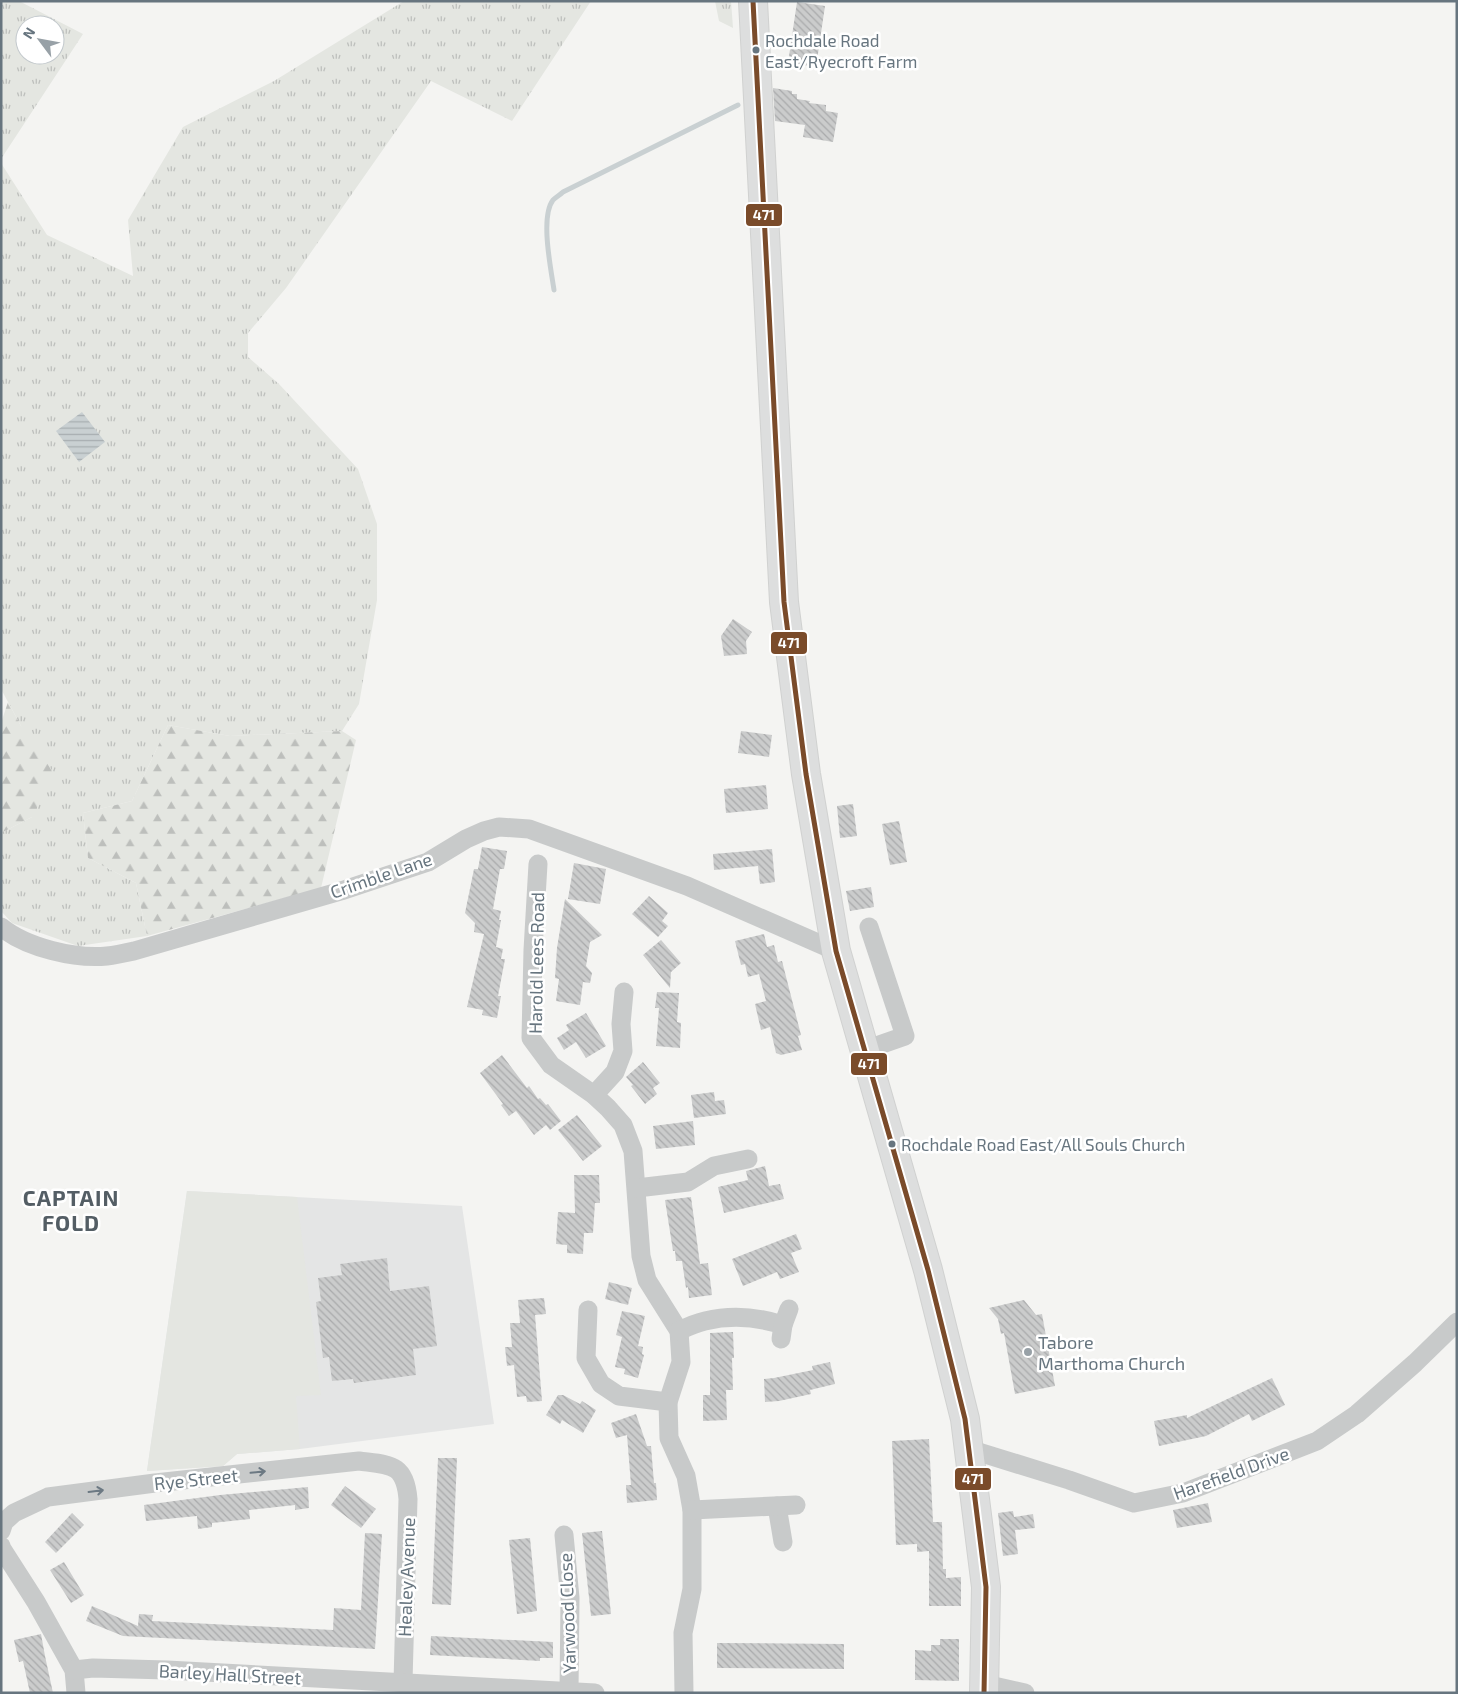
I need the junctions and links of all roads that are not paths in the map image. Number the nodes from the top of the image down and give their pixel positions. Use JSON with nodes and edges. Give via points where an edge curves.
{"nodes":[{"id":1,"x":753,"y":1,"type":"edge"},
{"id":2,"x":538,"y":864,"type":"dead end"},
{"id":3,"x":1,"y":927,"type":"edge"},
{"id":4,"x":869,"y":927,"type":"dead end"},
{"id":5,"x":836,"y":951,"type":"junction"},
{"id":6,"x":624,"y":992,"type":"dead end"},
{"id":7,"x":865,"y":1050,"type":"junction"},
{"id":8,"x":594,"y":1095,"type":"junction"},
{"id":9,"x":748,"y":1159,"type":"dead end"},
{"id":10,"x":637,"y":1188,"type":"junction"},
{"id":11,"x":588,"y":1310,"type":"dead end"},
{"id":12,"x":1457,"y":1322,"type":"edge"},
{"id":13,"x":784,"y":1324,"type":"dead end"},
{"id":14,"x":679,"y":1331,"type":"junction"},
{"id":15,"x":668,"y":1402,"type":"junction"},
{"id":16,"x":969,"y":1449,"type":"junction"},
{"id":17,"x":401,"y":1474,"type":"joint"},
{"id":18,"x":796,"y":1505,"type":"dead end"},
{"id":19,"x":777,"y":1506,"type":"junction"},
{"id":20,"x":692,"y":1510,"type":"junction"},
{"id":21,"x":1,"y":1531,"type":"edge"},
{"id":22,"x":564,"y":1535,"type":"dead end"},
{"id":23,"x":783,"y":1542,"type":"dead end"},
{"id":24,"x":1,"y":1548,"type":"edge"},
{"id":25,"x":74,"y":1670,"type":"junction"},
{"id":26,"x":403,"y":1682,"type":"junction"},
{"id":27,"x":984,"y":1688,"type":"edge"},
{"id":28,"x":569,"y":1690,"type":"junction"},
{"id":29,"x":76,"y":1693,"type":"edge"},
{"id":30,"x":596,"y":1693,"type":"edge"},
{"id":31,"x":684,"y":1693,"type":"edge"},
{"id":32,"x":1025,"y":1693,"type":"edge"}],
"edges":[{"from":1,"to":5,"type":"highway","via":[[784,602],[806,774]]},
{"from":2,"to":8,"type":"street","name":"Harold Lees Road","via":[[525,1039],[551,1065]]},
{"from":3,"to":5,"type":"street","name":"Crimble Lane","via":[[13,936],[43,948],[71,954],[107,956],[134,951],[341,891],[428,862],[466,839],[499,827],[529,829],[687,886]]},
{"from":4,"to":7,"type":"street","via":[[905,1036]]},
{"from":5,"to":7,"type":"highway"},
{"from":6,"to":8,"type":"street","via":[[623,1051],[615,1072]]},
{"from":7,"to":16,"type":"highway","via":[[928,1270],[965,1419]]},
{"from":8,"to":10,"type":"street","name":"Harold Lees Road","via":[[623,1125],[633,1151]]},
{"from":9,"to":10,"type":"street","via":[[714,1166],[688,1182]]},
{"from":10,"to":14,"type":"street","name":"Harold Lees Road","via":[[641,1256],[647,1280]]},
{"from":11,"to":15,"type":"street","via":[[586,1358],[601,1384],[619,1396]]},
{"from":12,"to":16,"type":"street","name":"Harefield Drive","via":[[1357,1414],[1317,1441],[1183,1493],[1134,1503]]},
{"from":13,"to":14,"type":"street","via":[[737,1318],[705,1321]]},
{"from":14,"to":15,"type":"street","name":"Harold Lees Road","via":[[681,1362]]},
{"from":15,"to":20,"type":"street","name":"Harold Lees Road","via":[[669,1438],[686,1476]]},
{"from":16,"to":27,"type":"highway","via":[[986,1587]]},
{"from":21,"to":17,"type":"street","name":"Rye Street","one_way":true,"via":[[4,1522],[14,1513],[48,1497],[359,1461],[387,1465]]},
{"from":17,"to":26,"type":"street","name":"Healey Avenue","via":[[407,1484],[408,1499]]},
{"from":18,"to":19,"type":"street"},
{"from":19,"to":20,"type":"street"},
{"from":19,"to":23,"type":"street"},
{"from":20,"to":31,"type":"street","name":"Harold Lees Road","via":[[692,1589],[683,1633]]},
{"from":22,"to":28,"type":"street","name":"Yarwood Close","via":[[570,1598]]},
{"from":24,"to":25,"type":"street"},
{"from":25,"to":26,"type":"street","name":"Barley Hall Street","via":[[166,1670]]},
{"from":25,"to":29,"type":"street"},
{"from":26,"to":28,"type":"street","name":"Barley Hall Street"},
{"from":27,"to":32,"type":"street"},
{"from":28,"to":30,"type":"street","name":"Barley Hall Street"}]}
